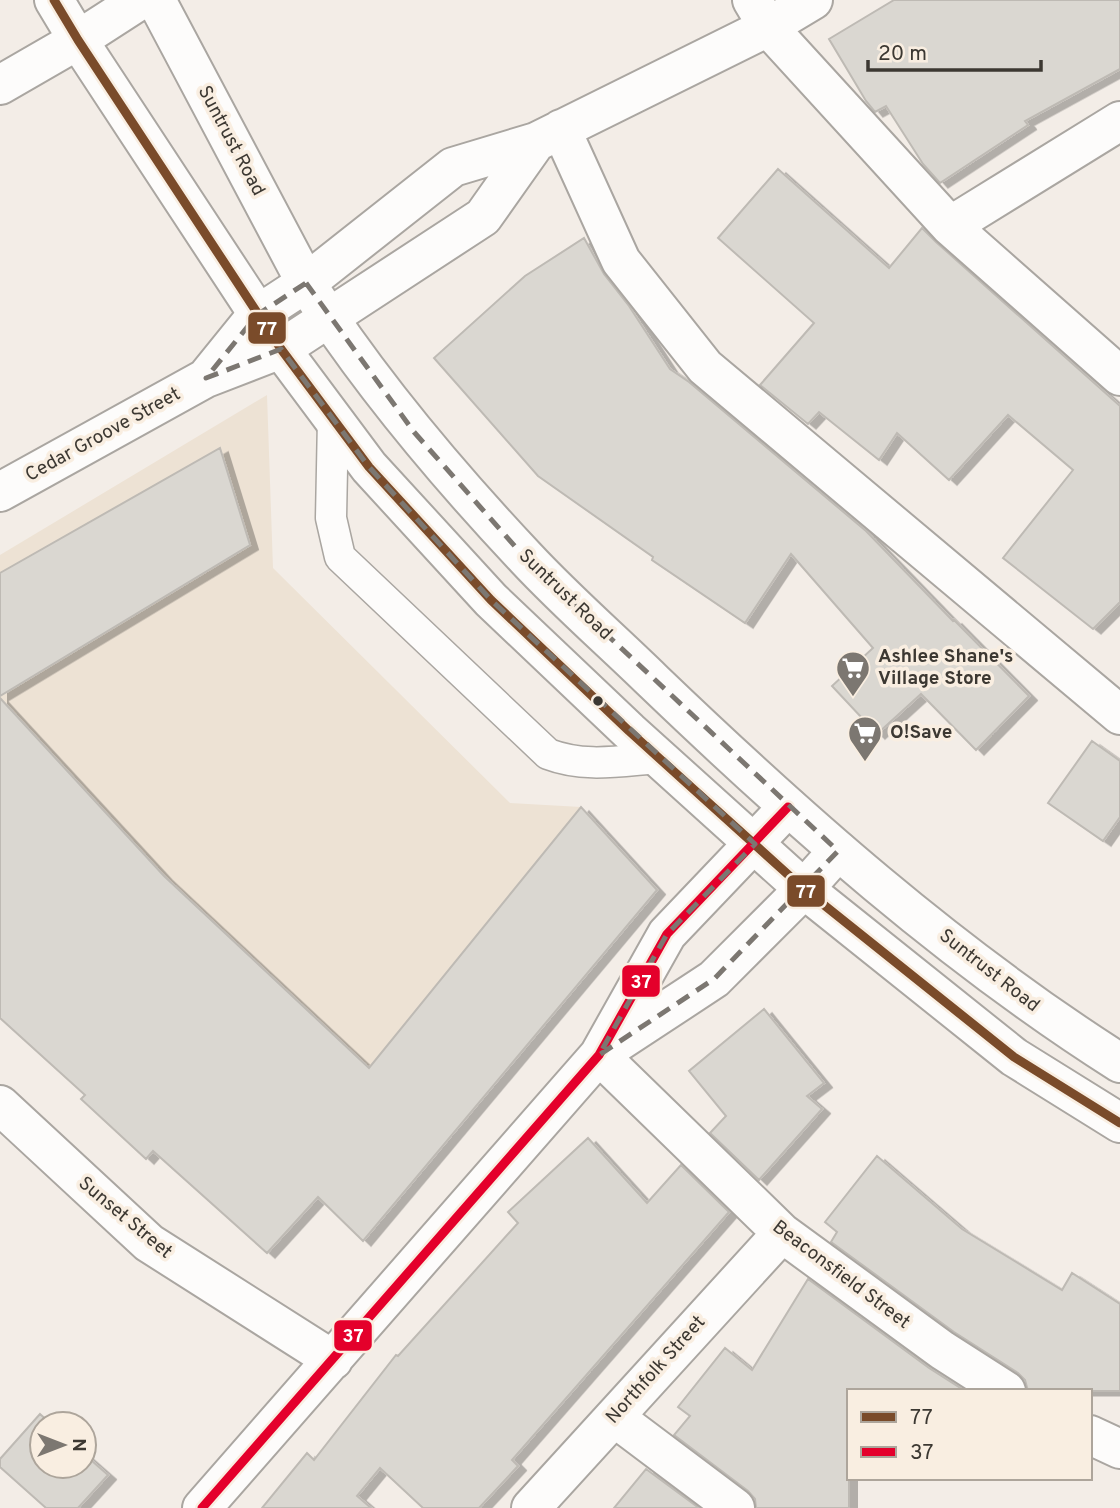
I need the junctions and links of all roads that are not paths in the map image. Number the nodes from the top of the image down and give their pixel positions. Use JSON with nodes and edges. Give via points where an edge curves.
{"nodes":[{"id":1,"x":54,"y":0,"type":"edge"},
{"id":2,"x":140,"y":0,"type":"edge"},
{"id":3,"x":156,"y":0,"type":"edge"},
{"id":4,"x":813,"y":0,"type":"edge"},
{"id":5,"x":760,"y":14,"type":"edge"},
{"id":6,"x":78,"y":40,"type":"junction"},
{"id":7,"x":0,"y":85,"type":"edge"},
{"id":8,"x":1120,"y":121,"type":"edge"},
{"id":9,"x":549,"y":135,"type":"junction"},
{"id":10,"x":950,"y":226,"type":"junction"},
{"id":11,"x":306,"y":283,"type":"junction"},
{"id":12,"x":257,"y":314,"type":"junction"},
{"id":13,"x":328,"y":317,"type":"junction"},
{"id":14,"x":281,"y":349,"type":"junction"},
{"id":15,"x":1120,"y":376,"type":"edge"},
{"id":16,"x":206,"y":378,"type":"junction"},
{"id":17,"x":333,"y":419,"type":"junction"},
{"id":18,"x":0,"y":492,"type":"edge"},
{"id":19,"x":1120,"y":715,"type":"edge"},
{"id":20,"x":658,"y":758,"type":"junction"},
{"id":21,"x":788,"y":807,"type":"junction"},
{"id":22,"x":755,"y":844,"type":"junction"},
{"id":23,"x":838,"y":851,"type":"junction"},
{"id":24,"x":804,"y":889,"type":"junction"},
{"id":25,"x":598,"y":1055,"type":"junction"},
{"id":26,"x":1120,"y":1063,"type":"edge"},
{"id":27,"x":0,"y":1105,"type":"edge"},
{"id":28,"x":1120,"y":1123,"type":"edge"},
{"id":29,"x":782,"y":1233,"type":"junction"},
{"id":30,"x":333,"y":1360,"type":"junction"},
{"id":31,"x":1003,"y":1389,"type":"edge"},
{"id":32,"x":614,"y":1417,"type":"junction"},
{"id":33,"x":1092,"y":1436,"type":"edge"},
{"id":34,"x":1120,"y":1449,"type":"edge"},
{"id":35,"x":202,"y":1508,"type":"edge"},
{"id":36,"x":531,"y":1508,"type":"edge"},
{"id":37,"x":735,"y":1508,"type":"edge"}],
"edges":[{"from":1,"to":6,"type":"street"},
{"from":2,"to":6,"type":"street"},
{"from":3,"to":11,"type":"street","name":"Suntrust Road"},
{"from":4,"to":5,"type":"street"},
{"from":5,"to":9,"type":"street"},
{"from":5,"to":10,"type":"street"},
{"from":6,"to":7,"type":"street"},
{"from":6,"to":12,"type":"street"},
{"from":8,"to":10,"type":"street"},
{"from":9,"to":11,"type":"street","via":[[453,167]]},
{"from":9,"to":13,"type":"street","via":[[483,217]]},
{"from":9,"to":19,"type":"street","via":[[621,261],[705,367]]},
{"from":10,"to":15,"type":"street"},
{"from":11,"to":12,"type":"street"},
{"from":11,"to":13,"type":"street","name":"Suntrust Road"},
{"from":12,"to":14,"type":"street"},
{"from":12,"to":16,"type":"street"},
{"from":13,"to":14,"type":"street"},
{"from":13,"to":21,"type":"street","name":"Suntrust Road","via":[[414,432],[527,560]]},
{"from":14,"to":16,"type":"street"},
{"from":14,"to":17,"type":"street"},
{"from":16,"to":18,"type":"street","name":"Cedar Groove Street"},
{"from":17,"to":20,"type":"street","via":[[369,467],[491,600]]},
{"from":17,"to":20,"type":"lane","via":[[331,518],[340,557],[548,754],[593,763]]},
{"from":20,"to":22,"type":"street"},
{"from":21,"to":22,"type":"street"},
{"from":21,"to":23,"type":"street","name":"Suntrust Road"},
{"from":22,"to":24,"type":"street"},
{"from":22,"to":25,"type":"street","via":[[667,934]]},
{"from":23,"to":24,"type":"street"},
{"from":23,"to":26,"type":"street","name":"Suntrust Road","via":[[1053,1021]]},
{"from":24,"to":25,"type":"street","via":[[714,979]]},
{"from":24,"to":28,"type":"street","via":[[1014,1057]]},
{"from":25,"to":29,"type":"street","name":"Beaconsfield Street"},
{"from":25,"to":30,"type":"street"},
{"from":27,"to":30,"type":"street","name":"Sunset Street","via":[[149,1243]]},
{"from":29,"to":31,"type":"street","name":"Beaconsfield Street"},
{"from":29,"to":32,"type":"street","name":"Northfolk Street"},
{"from":30,"to":35,"type":"street"},
{"from":32,"to":36,"type":"street","name":"Northfolk Street"},
{"from":32,"to":37,"type":"street"},
{"from":33,"to":34,"type":"street"}]}
